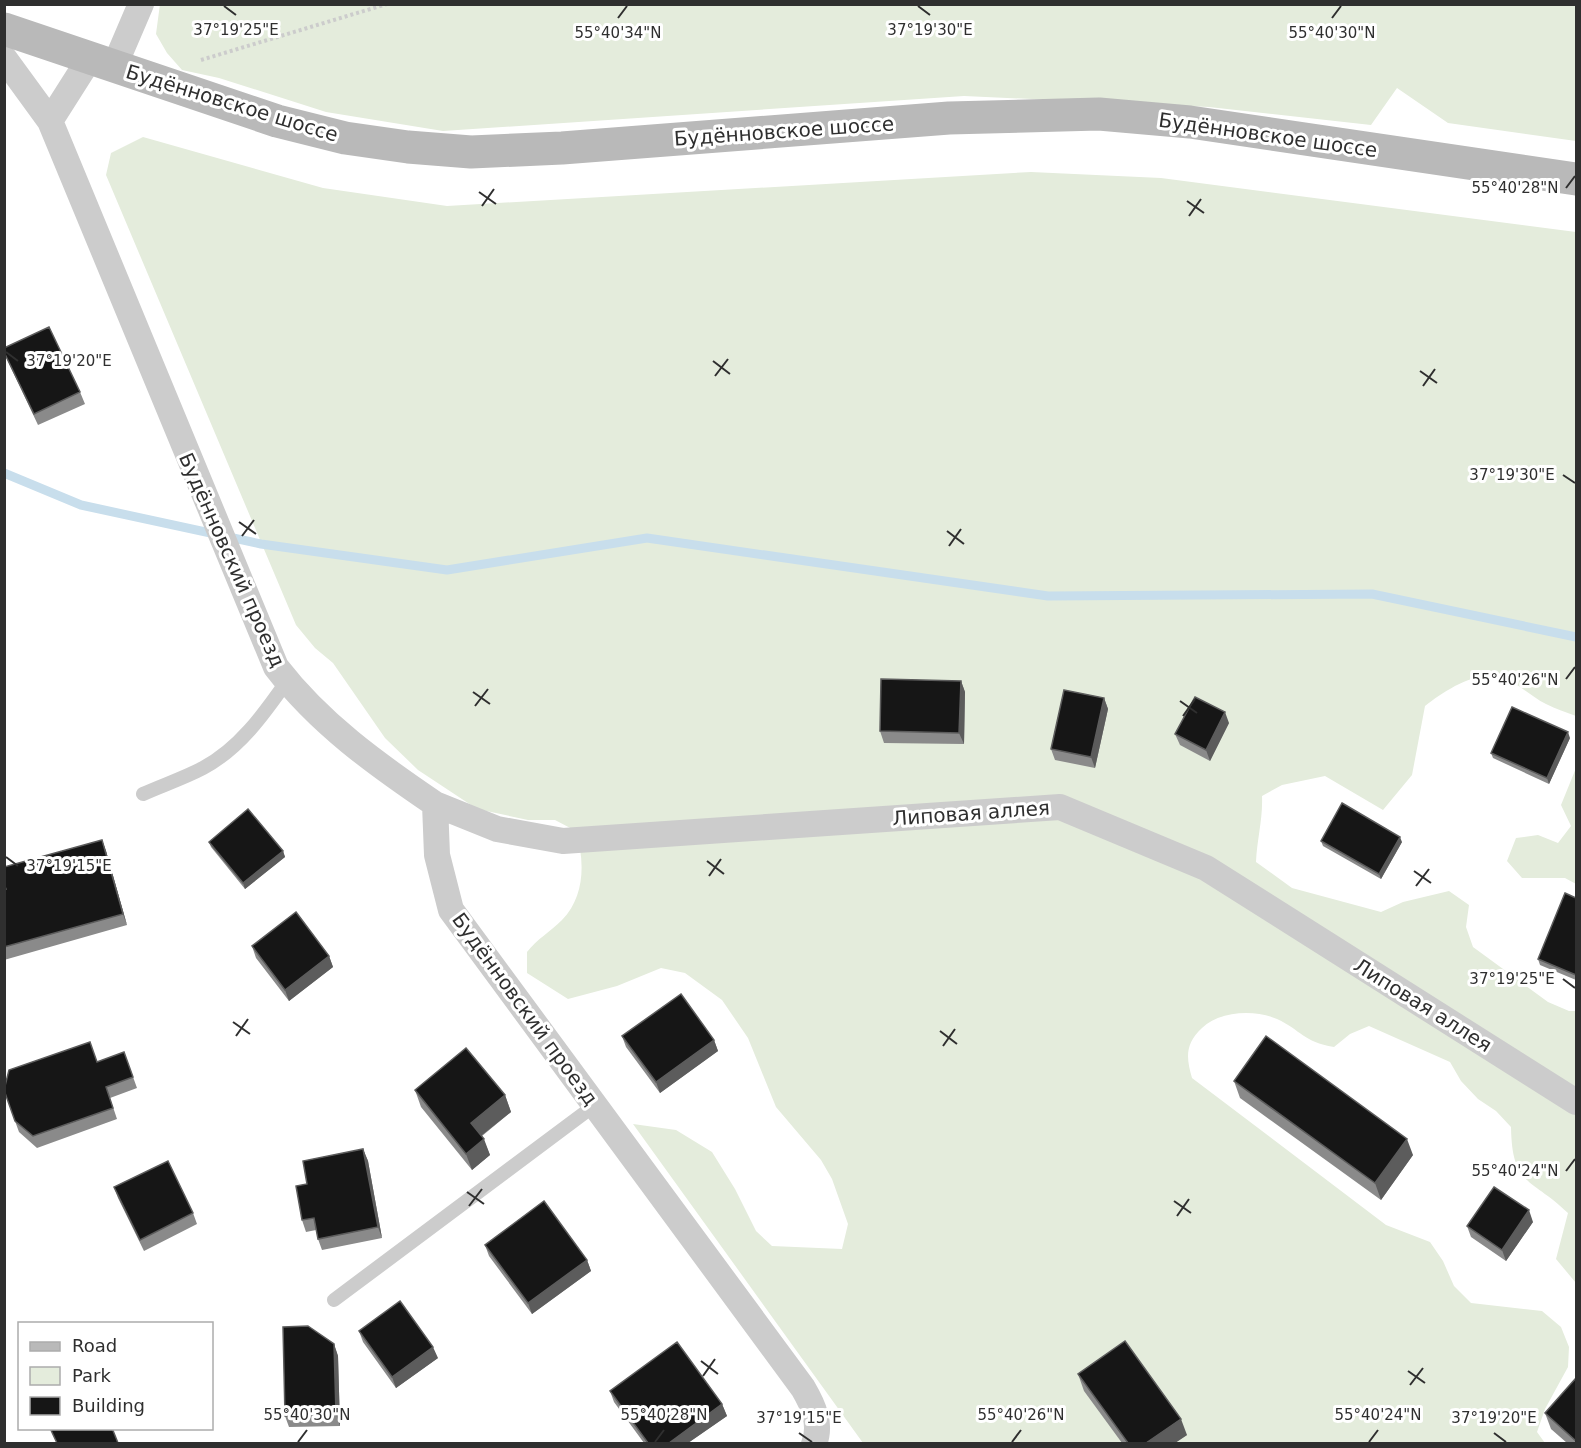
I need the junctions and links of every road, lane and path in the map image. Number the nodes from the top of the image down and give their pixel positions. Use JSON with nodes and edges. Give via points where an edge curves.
{"nodes":[{"id":1,"x":141,"y":4,"type":"edge"},
{"id":2,"x":387,"y":4,"type":"edge"},
{"id":3,"x":4,"y":29,"type":"edge"},
{"id":4,"x":4,"y":58,"type":"edge"},
{"id":5,"x":201,"y":60,"type":"dead end"},
{"id":6,"x":102,"y":63,"type":"junction"},
{"id":7,"x":50,"y":121,"type":"junction"},
{"id":8,"x":1576,"y":178,"type":"edge"},
{"id":9,"x":286,"y":681,"type":"junction"},
{"id":10,"x":143,"y":794,"type":"dead end"},
{"id":11,"x":435,"y":804,"type":"junction"},
{"id":12,"x":1576,"y":1102,"type":"edge"},
{"id":13,"x":595,"y":1106,"type":"junction"},
{"id":14,"x":334,"y":1300,"type":"dead end"},
{"id":15,"x":814,"y":1443,"type":"edge"}],
"edges":[{"from":1,"to":6,"type":"street"},
{"from":2,"to":5,"type":"path"},
{"from":3,"to":6,"type":"main road","name":"Будённовское шоссе"},
{"from":4,"to":7,"type":"street","name":"Будённовский проезд"},
{"from":6,"to":7,"type":"street"},
{"from":6,"to":8,"type":"main road","name":"Будённовское шоссе","via":[[277,121],[345,138],[461,152],[562,148],[949,118],[1099,114],[1190,122]]},
{"from":7,"to":9,"type":"street","name":"Будённовский проезд","via":[[226,552],[276,667]]},
{"from":9,"to":10,"type":"lane","via":[[264,714],[234,746],[204,767]]},
{"from":9,"to":11,"type":"street","name":"Будённовский проезд","via":[[334,731]]},
{"from":11,"to":12,"type":"street","name":"Липовая аллея","via":[[497,829],[563,841],[1060,807],[1206,868]]},
{"from":11,"to":13,"type":"street","name":"Будённовский проезд","via":[[437,855],[451,910]]},
{"from":13,"to":14,"type":"lane"},
{"from":13,"to":15,"type":"street","name":"Будённовский проезд","via":[[803,1388],[815,1409]]}]}
